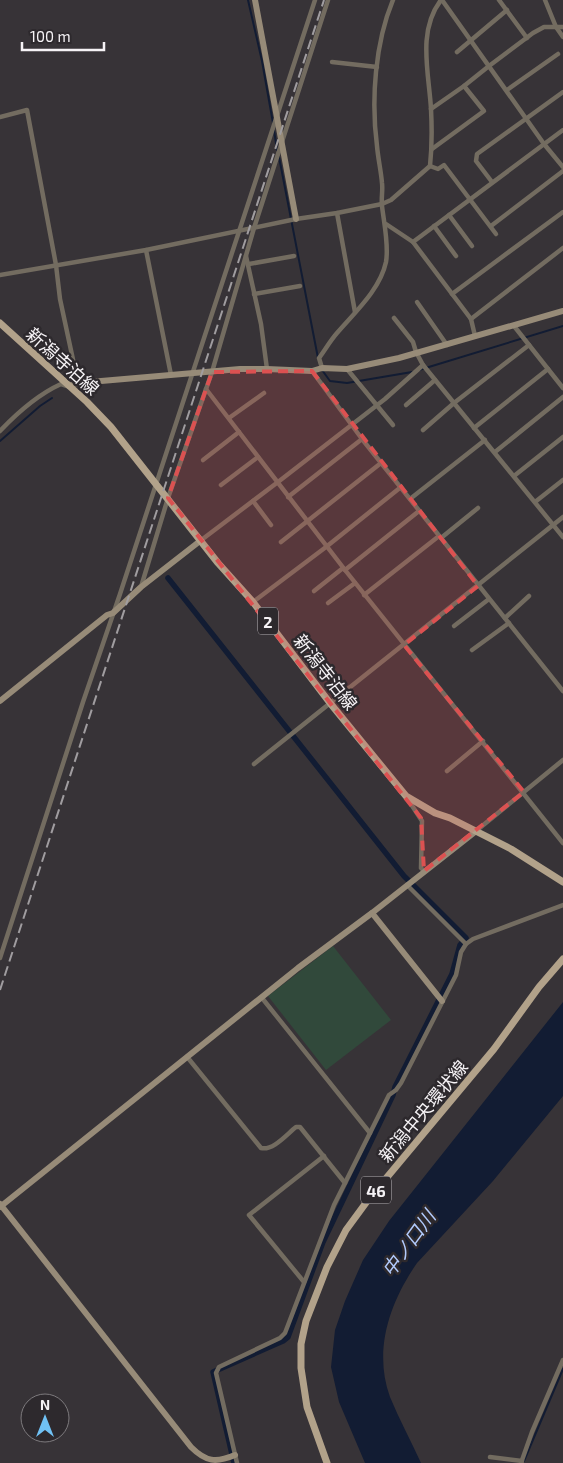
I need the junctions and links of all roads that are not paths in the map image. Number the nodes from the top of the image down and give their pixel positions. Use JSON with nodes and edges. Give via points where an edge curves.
{"nodes":[{"id":1,"x":255,"y":0,"type":"edge"},
{"id":2,"x":315,"y":0,"type":"edge"},
{"id":3,"x":328,"y":0,"type":"edge"},
{"id":4,"x":392,"y":0,"type":"edge"},
{"id":5,"x":441,"y":0,"type":"edge"},
{"id":6,"x":499,"y":0,"type":"edge"},
{"id":7,"x":544,"y":0,"type":"edge"},
{"id":8,"x":507,"y":10,"type":"junction"},
{"id":9,"x":556,"y":27,"type":"junction"},
{"id":10,"x":563,"y":27,"type":"edge"},
{"id":11,"x":563,"y":37,"type":"edge"},
{"id":12,"x":527,"y":38,"type":"junction"},
{"id":13,"x":471,"y":40,"type":"junction"},
{"id":14,"x":457,"y":52,"type":"dead end"},
{"id":15,"x":558,"y":54,"type":"dead end"},
{"id":16,"x":332,"y":62,"type":"dead end"},
{"id":17,"x":488,"y":66,"type":"junction"},
{"id":18,"x":376,"y":67,"type":"junction"},
{"id":19,"x":464,"y":86,"type":"junction"},
{"id":20,"x":507,"y":90,"type":"junction"},
{"id":21,"x":563,"y":92,"type":"edge"},
{"id":22,"x":431,"y":109,"type":"junction"},
{"id":23,"x":0,"y":116,"type":"edge"},
{"id":24,"x":526,"y":117,"type":"junction"},
{"id":25,"x":277,"y":118,"type":"junction"},
{"id":26,"x":563,"y":130,"type":"edge"},
{"id":27,"x":544,"y":144,"type":"junction"},
{"id":28,"x":282,"y":146,"type":"junction"},
{"id":29,"x":432,"y":149,"type":"junction"},
{"id":30,"x":430,"y":166,"type":"junction"},
{"id":31,"x":563,"y":167,"type":"edge"},
{"id":32,"x":563,"y":171,"type":"edge"},
{"id":33,"x":492,"y":182,"type":"junction"},
{"id":34,"x":470,"y":200,"type":"junction"},
{"id":35,"x":382,"y":204,"type":"junction"},
{"id":36,"x":563,"y":212,"type":"edge"},
{"id":37,"x":337,"y":213,"type":"junction"},
{"id":38,"x":449,"y":215,"type":"junction"},
{"id":39,"x":296,"y":219,"type":"junction"},
{"id":40,"x":386,"y":224,"type":"junction"},
{"id":41,"x":434,"y":226,"type":"junction"},
{"id":42,"x":491,"y":226,"type":"junction"},
{"id":43,"x":254,"y":228,"type":"junction"},
{"id":44,"x":239,"y":231,"type":"junction"},
{"id":45,"x":496,"y":234,"type":"dead end"},
{"id":46,"x":413,"y":242,"type":"junction"},
{"id":47,"x":472,"y":246,"type":"dead end"},
{"id":48,"x":563,"y":248,"type":"edge"},
{"id":49,"x":146,"y":250,"type":"junction"},
{"id":50,"x":246,"y":254,"type":"junction"},
{"id":51,"x":294,"y":256,"type":"dead end"},
{"id":52,"x":456,"y":256,"type":"dead end"},
{"id":53,"x":249,"y":264,"type":"junction"},
{"id":54,"x":56,"y":265,"type":"junction"},
{"id":55,"x":0,"y":275,"type":"edge"},
{"id":56,"x":300,"y":286,"type":"dead end"},
{"id":57,"x":254,"y":294,"type":"junction"},
{"id":58,"x":452,"y":294,"type":"junction"},
{"id":59,"x":417,"y":302,"type":"dead end"},
{"id":60,"x":563,"y":311,"type":"edge"},
{"id":61,"x":355,"y":312,"type":"junction"},
{"id":62,"x":394,"y":318,"type":"dead end"},
{"id":63,"x":471,"y":319,"type":"junction"},
{"id":64,"x":0,"y":324,"type":"edge"},
{"id":65,"x":514,"y":326,"type":"junction"},
{"id":66,"x":475,"y":336,"type":"junction"},
{"id":67,"x":447,"y":345,"type":"junction"},
{"id":68,"x":529,"y":345,"type":"junction"},
{"id":69,"x":416,"y":352,"type":"junction"},
{"id":70,"x":424,"y":366,"type":"junction"},
{"id":71,"x":267,"y":368,"type":"junction"},
{"id":72,"x":322,"y":368,"type":"junction"},
{"id":73,"x":347,"y":369,"type":"junction"},
{"id":74,"x":548,"y":369,"type":"junction"},
{"id":75,"x":312,"y":371,"type":"junction"},
{"id":76,"x":212,"y":372,"type":"junction"},
{"id":77,"x":192,"y":373,"type":"junction"},
{"id":78,"x":171,"y":375,"type":"junction"},
{"id":79,"x":436,"y":380,"type":"junction"},
{"id":80,"x":78,"y":384,"type":"junction"},
{"id":81,"x":69,"y":386,"type":"junction"},
{"id":82,"x":563,"y":388,"type":"edge"},
{"id":83,"x":206,"y":389,"type":"junction"},
{"id":84,"x":264,"y":394,"type":"dead end"},
{"id":85,"x":563,"y":397,"type":"edge"},
{"id":86,"x":454,"y":403,"type":"junction"},
{"id":87,"x":377,"y":404,"type":"junction"},
{"id":88,"x":406,"y":405,"type":"dead end"},
{"id":89,"x":229,"y":418,"type":"junction"},
{"id":90,"x":351,"y":424,"type":"junction"},
{"id":91,"x":393,"y":425,"type":"dead end"},
{"id":92,"x":474,"y":428,"type":"junction"},
{"id":93,"x":423,"y":430,"type":"dead end"},
{"id":94,"x":0,"y":431,"type":"edge"},
{"id":95,"x":239,"y":432,"type":"junction"},
{"id":96,"x":563,"y":437,"type":"edge"},
{"id":97,"x":362,"y":439,"type":"junction"},
{"id":98,"x":485,"y":440,"type":"junction"},
{"id":99,"x":495,"y":452,"type":"junction"},
{"id":100,"x":258,"y":457,"type":"junction"},
{"id":101,"x":203,"y":460,"type":"dead end"},
{"id":102,"x":381,"y":463,"type":"junction"},
{"id":103,"x":514,"y":476,"type":"junction"},
{"id":104,"x":563,"y":480,"type":"edge"},
{"id":105,"x":156,"y":482,"type":"junction"},
{"id":106,"x":278,"y":482,"type":"junction"},
{"id":107,"x":222,"y":485,"type":"dead end"},
{"id":108,"x":401,"y":487,"type":"junction"},
{"id":109,"x":168,"y":498,"type":"junction"},
{"id":110,"x":288,"y":498,"type":"junction"},
{"id":111,"x":410,"y":499,"type":"junction"},
{"id":112,"x":253,"y":501,"type":"junction"},
{"id":113,"x":535,"y":502,"type":"junction"},
{"id":114,"x":478,"y":508,"type":"dead end"},
{"id":115,"x":419,"y":510,"type":"junction"},
{"id":116,"x":563,"y":517,"type":"edge"},
{"id":117,"x":308,"y":522,"type":"junction"},
{"id":118,"x":271,"y":525,"type":"dead end"},
{"id":119,"x":553,"y":525,"type":"junction"},
{"id":120,"x":440,"y":537,"type":"junction"},
{"id":121,"x":563,"y":537,"type":"edge"},
{"id":122,"x":200,"y":540,"type":"junction"},
{"id":123,"x":280,"y":542,"type":"dead end"},
{"id":124,"x":326,"y":547,"type":"junction"},
{"id":125,"x":344,"y":569,"type":"junction"},
{"id":126,"x":355,"y":583,"type":"junction"},
{"id":127,"x":478,"y":586,"type":"junction"},
{"id":128,"x":141,"y":587,"type":"junction"},
{"id":129,"x":314,"y":591,"type":"dead end"},
{"id":130,"x":364,"y":595,"type":"junction"},
{"id":131,"x":529,"y":596,"type":"dead end"},
{"id":132,"x":489,"y":599,"type":"junction"},
{"id":133,"x":253,"y":602,"type":"junction"},
{"id":134,"x":328,"y":603,"type":"dead end"},
{"id":135,"x":113,"y":613,"type":"junction"},
{"id":136,"x":505,"y":618,"type":"junction"},
{"id":137,"x":508,"y":623,"type":"junction"},
{"id":138,"x":454,"y":626,"type":"dead end"},
{"id":139,"x":404,"y":645,"type":"junction"},
{"id":140,"x":472,"y":650,"type":"dead end"},
{"id":141,"x":563,"y":691,"type":"edge"},
{"id":142,"x":0,"y":701,"type":"edge"},
{"id":143,"x":330,"y":703,"type":"junction"},
{"id":144,"x":483,"y":741,"type":"junction"},
{"id":145,"x":563,"y":760,"type":"edge"},
{"id":146,"x":254,"y":764,"type":"dead end"},
{"id":147,"x":447,"y":771,"type":"dead end"},
{"id":148,"x":524,"y":792,"type":"junction"},
{"id":149,"x":406,"y":796,"type":"junction"},
{"id":150,"x":475,"y":832,"type":"junction"},
{"id":151,"x":563,"y":843,"type":"edge"},
{"id":152,"x":424,"y":872,"type":"junction"},
{"id":153,"x":563,"y":882,"type":"edge"},
{"id":154,"x":407,"y":885,"type":"junction"},
{"id":155,"x":563,"y":905,"type":"edge"},
{"id":156,"x":372,"y":913,"type":"junction"},
{"id":157,"x":466,"y":944,"type":"junction"},
{"id":158,"x":0,"y":958,"type":"edge"},
{"id":159,"x":563,"y":959,"type":"edge"},
{"id":160,"x":262,"y":998,"type":"junction"},
{"id":161,"x":442,"y":1001,"type":"junction"},
{"id":162,"x":188,"y":1058,"type":"junction"},
{"id":163,"x":370,"y":1133,"type":"junction"},
{"id":164,"x":324,"y":1156,"type":"junction"},
{"id":165,"x":345,"y":1183,"type":"junction"},
{"id":166,"x":1,"y":1206,"type":"edge"},
{"id":167,"x":304,"y":1282,"type":"junction"},
{"id":168,"x":563,"y":1360,"type":"edge"},
{"id":169,"x":235,"y":1455,"type":"junction"},
{"id":170,"x":490,"y":1456,"type":"dead end"},
{"id":171,"x":203,"y":1460,"type":"edge"},
{"id":172,"x":521,"y":1462,"type":"edge"},
{"id":173,"x":237,"y":1463,"type":"edge"},
{"id":174,"x":327,"y":1463,"type":"edge"}],
"edges":[{"from":1,"to":25,"type":"street"},
{"from":2,"to":25,"type":"street"},
{"from":3,"to":28,"type":"street"},
{"from":4,"to":18,"type":"street"},
{"from":5,"to":13,"type":"street"},
{"from":5,"to":22,"type":"street","via":[[433,12],[426,40]]},
{"from":6,"to":8,"type":"street"},
{"from":7,"to":9,"type":"street"},
{"from":8,"to":12,"type":"street"},
{"from":8,"to":13,"type":"street"},
{"from":9,"to":10,"type":"street"},
{"from":9,"to":11,"type":"street"},
{"from":9,"to":12,"type":"street","via":[[544,27]]},
{"from":12,"to":17,"type":"street"},
{"from":13,"to":14,"type":"street"},
{"from":13,"to":17,"type":"street"},
{"from":15,"to":20,"type":"street"},
{"from":16,"to":18,"type":"street"},
{"from":17,"to":19,"type":"street"},
{"from":17,"to":20,"type":"street"},
{"from":18,"to":35,"type":"street","via":[[376,144],[383,185]]},
{"from":19,"to":22,"type":"street"},
{"from":19,"to":29,"type":"street","via":[[484,111]]},
{"from":20,"to":24,"type":"street"},
{"from":21,"to":24,"type":"street"},
{"from":22,"to":29,"type":"street"},
{"from":23,"to":54,"type":"street","via":[[27,110]]},
{"from":24,"to":27,"type":"street"},
{"from":24,"to":33,"type":"street","via":[[477,154],[476,161]]},
{"from":25,"to":28,"type":"street"},
{"from":25,"to":44,"type":"street"},
{"from":26,"to":27,"type":"street"},
{"from":27,"to":31,"type":"street"},
{"from":27,"to":33,"type":"street"},
{"from":28,"to":39,"type":"street"},
{"from":28,"to":43,"type":"street"},
{"from":29,"to":30,"type":"street"},
{"from":30,"to":34,"type":"street","via":[[438,169],[444,165]]},
{"from":30,"to":35,"type":"street"},
{"from":32,"to":42,"type":"street"},
{"from":33,"to":34,"type":"street"},
{"from":34,"to":38,"type":"street"},
{"from":34,"to":42,"type":"street"},
{"from":35,"to":37,"type":"street"},
{"from":35,"to":40,"type":"street"},
{"from":36,"to":58,"type":"street"},
{"from":37,"to":39,"type":"street"},
{"from":37,"to":61,"type":"street"},
{"from":38,"to":41,"type":"street"},
{"from":38,"to":47,"type":"street"},
{"from":39,"to":43,"type":"street"},
{"from":40,"to":46,"type":"street"},
{"from":40,"to":61,"type":"street","via":[[386,262],[376,287]]},
{"from":41,"to":46,"type":"street"},
{"from":41,"to":52,"type":"street"},
{"from":42,"to":45,"type":"street"},
{"from":43,"to":44,"type":"street"},
{"from":43,"to":50,"type":"street"},
{"from":44,"to":49,"type":"street"},
{"from":44,"to":77,"type":"street"},
{"from":46,"to":58,"type":"street"},
{"from":48,"to":63,"type":"street"},
{"from":49,"to":54,"type":"street"},
{"from":49,"to":78,"type":"street"},
{"from":50,"to":53,"type":"street"},
{"from":50,"to":76,"type":"street"},
{"from":51,"to":53,"type":"street"},
{"from":53,"to":57,"type":"street"},
{"from":54,"to":55,"type":"street"},
{"from":54,"to":80,"type":"street"},
{"from":56,"to":57,"type":"street"},
{"from":57,"to":71,"type":"street"},
{"from":58,"to":63,"type":"street"},
{"from":59,"to":67,"type":"street"},
{"from":60,"to":65,"type":"street"},
{"from":61,"to":72,"type":"street","via":[[319,358]]},
{"from":62,"to":69,"type":"street","via":[[413,342]]},
{"from":63,"to":66,"type":"street"},
{"from":64,"to":81,"type":"main road","name":"新潟寺泊線","number":"2"},
{"from":65,"to":66,"type":"street"},
{"from":65,"to":68,"type":"street"},
{"from":66,"to":67,"type":"street"},
{"from":67,"to":69,"type":"street"},
{"from":68,"to":74,"type":"street"},
{"from":68,"to":86,"type":"street"},
{"from":69,"to":70,"type":"street"},
{"from":69,"to":73,"type":"street"},
{"from":70,"to":79,"type":"street"},
{"from":70,"to":87,"type":"street"},
{"from":71,"to":75,"type":"street"},
{"from":71,"to":76,"type":"street"},
{"from":72,"to":73,"type":"street"},
{"from":72,"to":75,"type":"street"},
{"from":73,"to":87,"type":"street"},
{"from":74,"to":82,"type":"street"},
{"from":74,"to":92,"type":"street"},
{"from":75,"to":90,"type":"street"},
{"from":76,"to":77,"type":"street"},
{"from":76,"to":83,"type":"street"},
{"from":77,"to":78,"type":"street"},
{"from":77,"to":105,"type":"street"},
{"from":78,"to":80,"type":"street"},
{"from":79,"to":86,"type":"street"},
{"from":79,"to":88,"type":"street"},
{"from":80,"to":81,"type":"street"},
{"from":81,"to":94,"type":"street","via":[[61,384],[37,397]]},
{"from":81,"to":105,"type":"main road","name":"新潟寺泊線","number":"2","via":[[111,427]]},
{"from":83,"to":89,"type":"street"},
{"from":83,"to":109,"type":"street"},
{"from":84,"to":89,"type":"street"},
{"from":85,"to":99,"type":"street"},
{"from":86,"to":92,"type":"street"},
{"from":86,"to":93,"type":"street"},
{"from":87,"to":90,"type":"street"},
{"from":87,"to":91,"type":"street"},
{"from":89,"to":95,"type":"street"},
{"from":90,"to":97,"type":"street"},
{"from":90,"to":106,"type":"street"},
{"from":92,"to":98,"type":"street"},
{"from":95,"to":100,"type":"street"},
{"from":95,"to":101,"type":"street"},
{"from":96,"to":103,"type":"street"},
{"from":97,"to":102,"type":"street"},
{"from":97,"to":110,"type":"street"},
{"from":98,"to":99,"type":"street"},
{"from":98,"to":111,"type":"street"},
{"from":99,"to":103,"type":"street"},
{"from":100,"to":106,"type":"street"},
{"from":100,"to":107,"type":"street"},
{"from":102,"to":108,"type":"street"},
{"from":102,"to":117,"type":"street"},
{"from":103,"to":113,"type":"street"},
{"from":104,"to":113,"type":"street"},
{"from":105,"to":109,"type":"main road","name":"新潟寺泊線","number":"2"},
{"from":105,"to":135,"type":"street"},
{"from":106,"to":110,"type":"street"},
{"from":106,"to":112,"type":"street"},
{"from":108,"to":111,"type":"street"},
{"from":108,"to":124,"type":"street"},
{"from":109,"to":122,"type":"main road","name":"新潟寺泊線","number":"2"},
{"from":109,"to":128,"type":"street"},
{"from":110,"to":117,"type":"street"},
{"from":111,"to":115,"type":"street"},
{"from":112,"to":118,"type":"street"},
{"from":112,"to":122,"type":"street"},
{"from":113,"to":119,"type":"street"},
{"from":114,"to":120,"type":"street"},
{"from":115,"to":120,"type":"street"},
{"from":115,"to":125,"type":"street"},
{"from":116,"to":119,"type":"street"},
{"from":117,"to":123,"type":"street"},
{"from":117,"to":124,"type":"street"},
{"from":119,"to":121,"type":"street"},
{"from":119,"to":127,"type":"street"},
{"from":120,"to":127,"type":"street"},
{"from":120,"to":130,"type":"street"},
{"from":122,"to":128,"type":"street"},
{"from":122,"to":133,"type":"main road","name":"新潟寺泊線","number":"2"},
{"from":124,"to":125,"type":"street"},
{"from":124,"to":133,"type":"street"},
{"from":125,"to":126,"type":"street"},
{"from":125,"to":129,"type":"street"},
{"from":126,"to":130,"type":"street"},
{"from":126,"to":134,"type":"street"},
{"from":127,"to":132,"type":"street"},
{"from":127,"to":139,"type":"street"},
{"from":128,"to":135,"type":"street"},
{"from":130,"to":139,"type":"street"},
{"from":131,"to":136,"type":"street"},
{"from":132,"to":136,"type":"street"},
{"from":132,"to":138,"type":"street"},
{"from":133,"to":143,"type":"main road","name":"新潟寺泊線","number":"2"},
{"from":135,"to":142,"type":"street"},
{"from":135,"to":158,"type":"street"},
{"from":136,"to":137,"type":"street"},
{"from":137,"to":140,"type":"street"},
{"from":137,"to":141,"type":"street"},
{"from":139,"to":143,"type":"street"},
{"from":139,"to":144,"type":"street"},
{"from":143,"to":146,"type":"street"},
{"from":143,"to":149,"type":"main road","name":"新潟寺泊線","number":"2"},
{"from":144,"to":147,"type":"street"},
{"from":144,"to":148,"type":"street"},
{"from":145,"to":148,"type":"street"},
{"from":148,"to":150,"type":"street"},
{"from":148,"to":151,"type":"street"},
{"from":149,"to":150,"type":"main road","name":"新潟寺泊線","number":"2"},
{"from":149,"to":152,"type":"street","via":[[422,821],[421,868]]},
{"from":150,"to":152,"type":"street"},
{"from":150,"to":153,"type":"main road","name":"新潟寺泊線","number":"2"},
{"from":152,"to":154,"type":"street"},
{"from":154,"to":156,"type":"street"},
{"from":154,"to":157,"type":"street"},
{"from":155,"to":157,"type":"street"},
{"from":156,"to":160,"type":"street"},
{"from":156,"to":161,"type":"street"},
{"from":157,"to":161,"type":"street","via":[[456,975]]},
{"from":159,"to":174,"type":"main road","name":"新潟中央環状線","number":"46","via":[[494,1050],[368,1200],[346,1230],[328,1267],[307,1316],[300,1368],[307,1407]]},
{"from":160,"to":162,"type":"street"},
{"from":160,"to":163,"type":"street"},
{"from":161,"to":163,"type":"street","via":[[401,1083],[390,1093]]},
{"from":162,"to":164,"type":"street","via":[[261,1148],[271,1147],[300,1127]]},
{"from":162,"to":166,"type":"street"},
{"from":163,"to":165,"type":"street"},
{"from":164,"to":165,"type":"street"},
{"from":164,"to":167,"type":"street","via":[[249,1215]]},
{"from":165,"to":167,"type":"street"},
{"from":166,"to":171,"type":"street"},
{"from":167,"to":169,"type":"street","via":[[280,1338],[219,1367],[216,1373]]},
{"from":168,"to":172,"type":"street"},
{"from":169,"to":171,"type":"street","via":[[220,1461]]},
{"from":169,"to":173,"type":"street"},
{"from":170,"to":172,"type":"street"}]}
